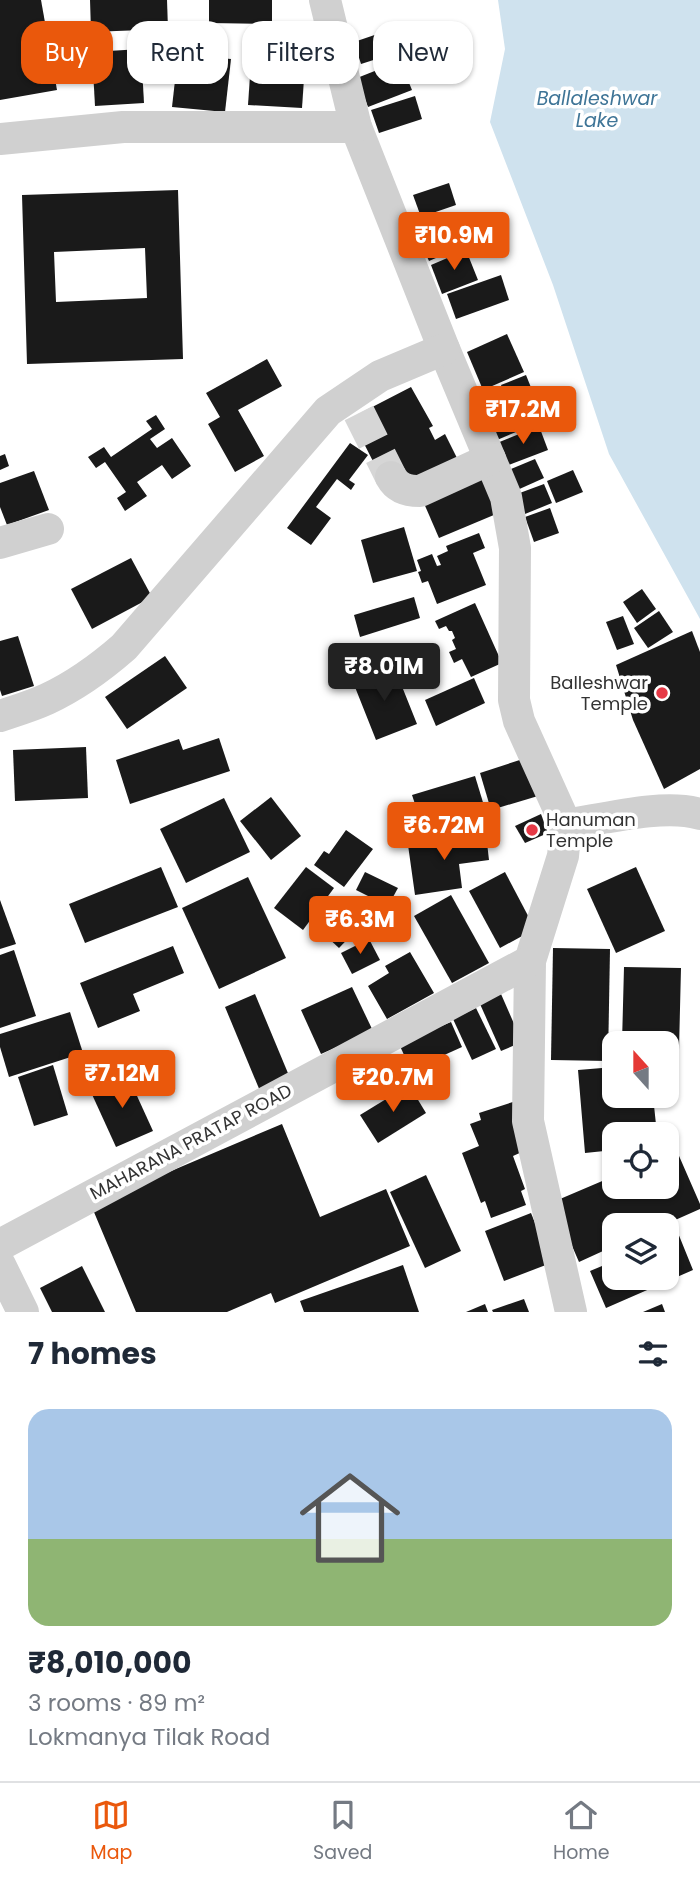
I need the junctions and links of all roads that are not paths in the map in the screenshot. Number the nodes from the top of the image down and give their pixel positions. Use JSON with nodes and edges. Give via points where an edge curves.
{"nodes":[{"id":1,"x":325,"y":0,"type":"edge"},
{"id":2,"x":356,"y":127,"type":"junction"},
{"id":3,"x":0,"y":139,"type":"edge"},
{"id":4,"x":443,"y":349,"type":"junction"},
{"id":5,"x":490,"y":459,"type":"junction"},
{"id":6,"x":391,"y":477,"type":"tunnel mouth"},
{"id":7,"x":48,"y":529,"type":"dead end"},
{"id":8,"x":0,"y":543,"type":"edge"},
{"id":9,"x":0,"y":716,"type":"edge"},
{"id":10,"x":700,"y":814,"type":"edge"},
{"id":11,"x":566,"y":825,"type":"junction"},
{"id":12,"x":530,"y":961,"type":"junction"},
{"id":13,"x":0,"y":1244,"type":"edge"},
{"id":14,"x":0,"y":1265,"type":"edge"},
{"id":15,"x":23,"y":1312,"type":"edge"},
{"id":16,"x":571,"y":1312,"type":"edge"}],
"edges":[{"from":1,"to":2,"type":"street"},
{"from":2,"to":3,"type":"street","via":[[123,127]]},
{"from":2,"to":4,"type":"street"},
{"from":4,"to":5,"type":"street"},
{"from":4,"to":9,"type":"street","via":[[380,376],[355,405],[328,411],[124,647],[98,669],[44,701]]},
{"from":5,"to":6,"type":"street","via":[[419,491],[409,491]]},
{"from":5,"to":11,"type":"street","via":[[506,497],[515,548],[514,700]]},
{"from":7,"to":8,"type":"street"},
{"from":10,"to":11,"type":"street","via":[[664,810]]},
{"from":11,"to":12,"type":"street","via":[[563,856]]},
{"from":12,"to":13,"type":"street","name":"MAHARANA PRATAP ROAD"},
{"from":12,"to":16,"type":"street","via":[[528,1121]]},
{"from":14,"to":15,"type":"street"}]}
